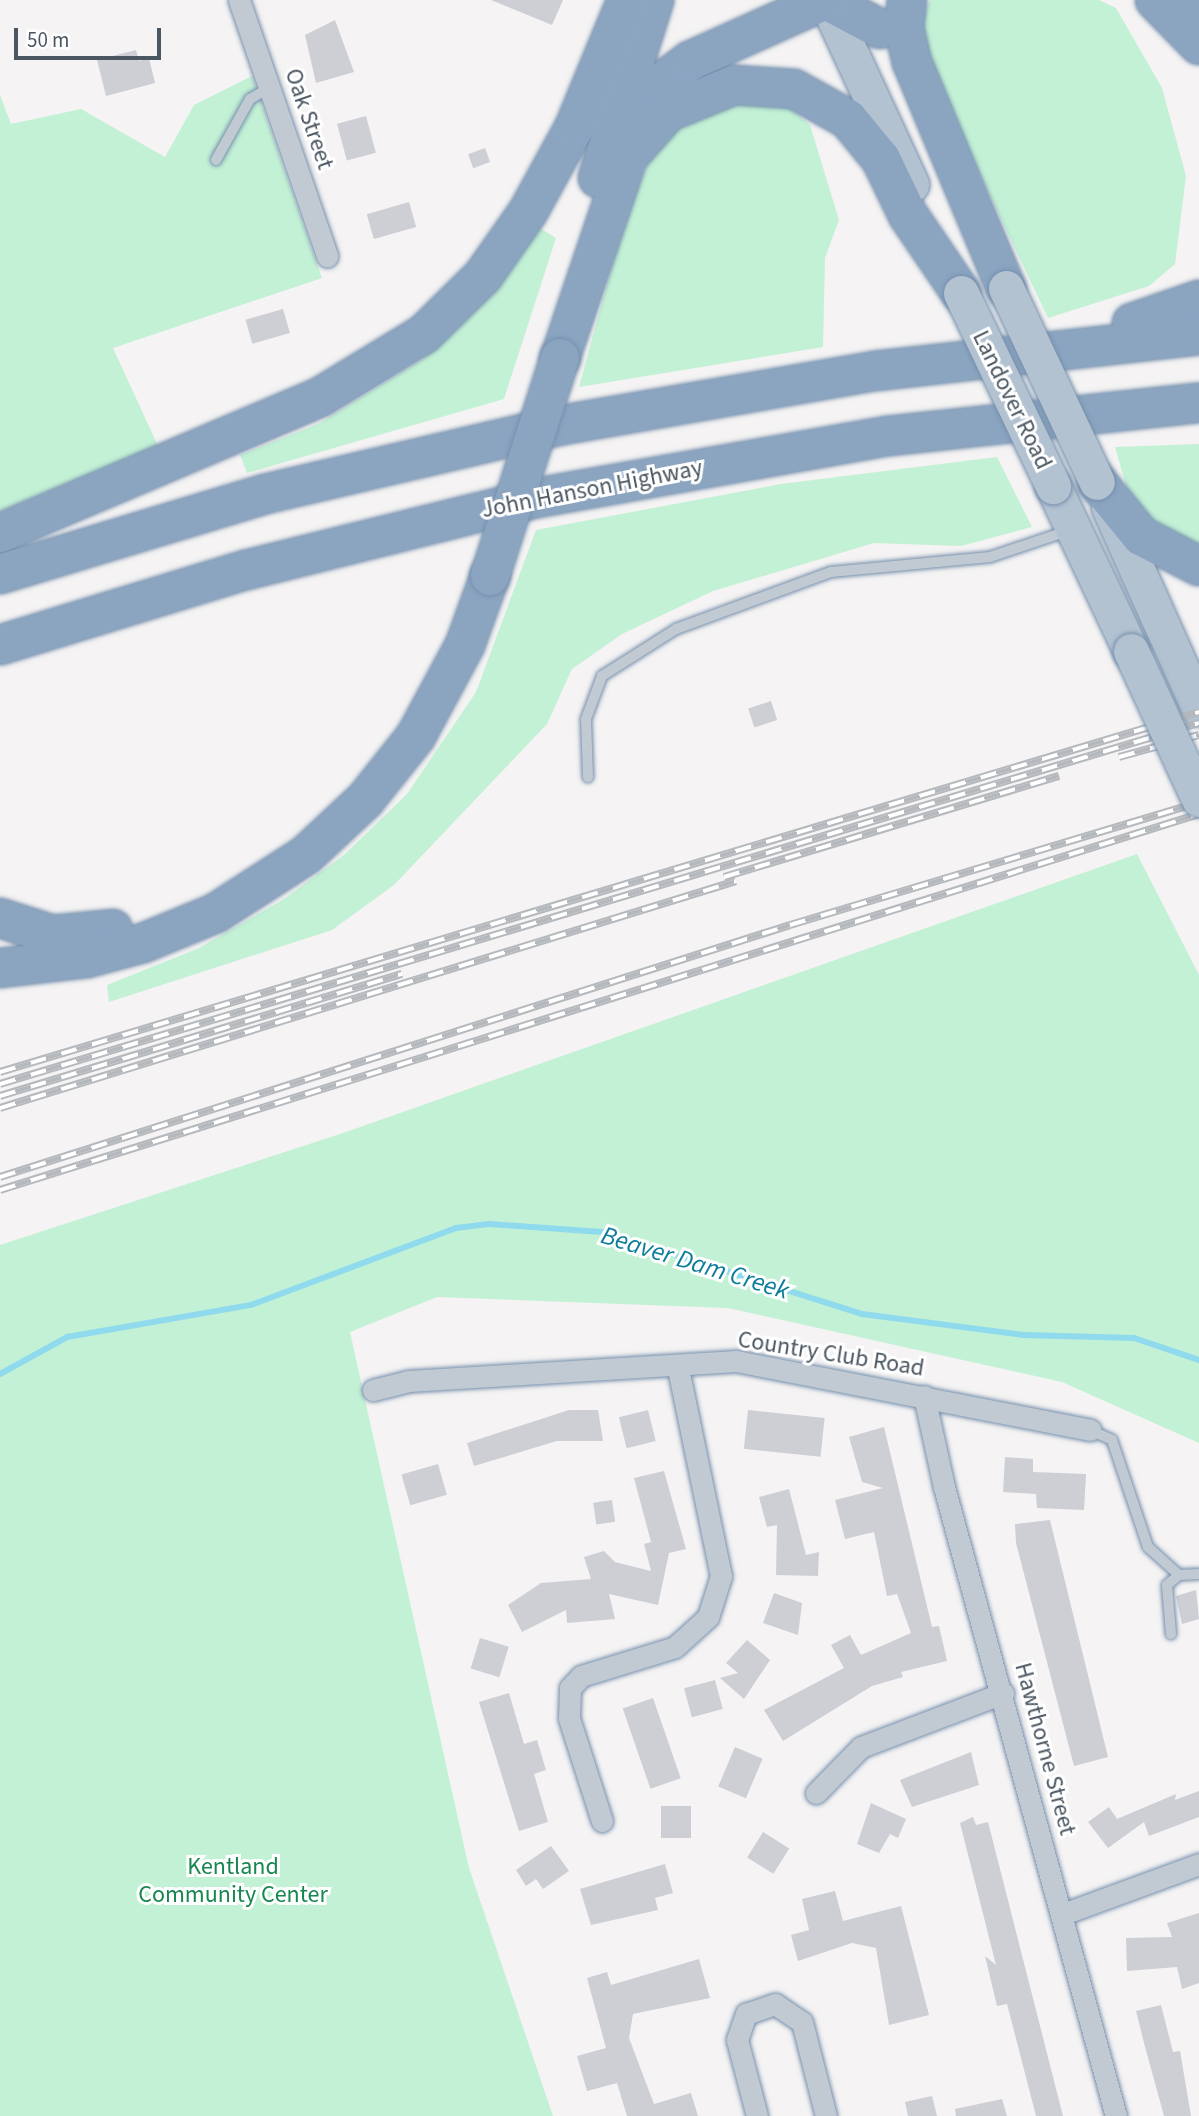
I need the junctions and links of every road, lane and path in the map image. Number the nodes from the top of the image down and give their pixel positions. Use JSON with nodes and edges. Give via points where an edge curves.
{"nodes":[{"id":1,"x":239,"y":0,"type":"edge"},
{"id":2,"x":627,"y":0,"type":"edge"},
{"id":3,"x":654,"y":0,"type":"edge"},
{"id":4,"x":826,"y":0,"type":"edge"},
{"id":5,"x":907,"y":0,"type":"edge"},
{"id":6,"x":1155,"y":0,"type":"edge"},
{"id":7,"x":1194,"y":0,"type":"edge"},
{"id":8,"x":1199,"y":5,"type":"edge"},
{"id":9,"x":873,"y":14,"type":"edge"},
{"id":10,"x":1199,"y":45,"type":"edge"},
{"id":11,"x":271,"y":87,"type":"junction"},
{"id":12,"x":613,"y":133,"type":"junction"},
{"id":13,"x":216,"y":160,"type":"dead end"},
{"id":14,"x":327,"y":256,"type":"dead end"},
{"id":15,"x":1006,"y":288,"type":"junction"},
{"id":16,"x":961,"y":293,"type":"junction"},
{"id":17,"x":1199,"y":300,"type":"edge"},
{"id":18,"x":1199,"y":335,"type":"edge"},
{"id":19,"x":966,"y":358,"type":"junction"},
{"id":20,"x":548,"y":361,"type":"junction"},
{"id":21,"x":1187,"y":406,"type":"edge"},
{"id":22,"x":1097,"y":482,"type":"junction"},
{"id":23,"x":1073,"y":530,"type":"junction"},
{"id":24,"x":0,"y":533,"type":"edge"},
{"id":25,"x":1199,"y":566,"type":"edge"},
{"id":26,"x":0,"y":574,"type":"edge"},
{"id":27,"x":479,"y":578,"type":"junction"},
{"id":28,"x":122,"y":605,"type":"junction"},
{"id":29,"x":0,"y":645,"type":"edge"},
{"id":30,"x":0,"y":667,"type":"edge"},
{"id":31,"x":1199,"y":708,"type":"edge"},
{"id":32,"x":588,"y":777,"type":"dead end"},
{"id":33,"x":1199,"y":799,"type":"edge"},
{"id":34,"x":0,"y":918,"type":"edge"},
{"id":35,"x":0,"y":968,"type":"edge"},
{"id":36,"x":678,"y":1368,"type":"junction"},
{"id":37,"x":373,"y":1391,"type":"dead end"},
{"id":38,"x":924,"y":1396,"type":"junction"},
{"id":39,"x":1090,"y":1430,"type":"joint"},
{"id":40,"x":1199,"y":1574,"type":"edge"},
{"id":41,"x":1179,"y":1575,"type":"junction"},
{"id":42,"x":1171,"y":1634,"type":"dead end"},
{"id":43,"x":1003,"y":1693,"type":"junction"},
{"id":44,"x":816,"y":1793,"type":"dead end"},
{"id":45,"x":602,"y":1821,"type":"dead end"},
{"id":46,"x":1199,"y":1864,"type":"edge"},
{"id":47,"x":1063,"y":1914,"type":"junction"},
{"id":48,"x":757,"y":2116,"type":"edge"},
{"id":49,"x":826,"y":2116,"type":"edge"},
{"id":50,"x":1116,"y":2116,"type":"edge"}],
"edges":[{"from":1,"to":11,"type":"street","name":"Oak Street"},
{"from":2,"to":24,"type":"highway","via":[[575,126],[528,212],[483,276],[424,334],[322,396]]},
{"from":3,"to":12,"type":"highway"},
{"from":4,"to":9,"type":"highway"},
{"from":4,"to":12,"type":"highway","via":[[690,61],[643,96]]},
{"from":4,"to":16,"type":"main road","name":"Landover Road"},
{"from":5,"to":15,"type":"highway","via":[[904,28],[912,62]]},
{"from":6,"to":10,"type":"highway"},
{"from":7,"to":8,"type":"highway"},
{"from":9,"to":15,"type":"main road","name":"Landover Road"},
{"from":11,"to":13,"type":"lane","via":[[250,99]]},
{"from":11,"to":14,"type":"street","name":"Oak Street"},
{"from":12,"to":20,"type":"highway"},
{"from":15,"to":22,"type":"main road","name":"Landover Road","bridge":true},
{"from":16,"to":20,"type":"highway","via":[[908,215],[881,159],[848,119],[794,89],[734,85],[668,111],[628,157]]},
{"from":16,"to":23,"type":"main road","name":"Landover Road","bridge":true},
{"from":17,"to":19,"type":"highway","via":[[1152,318],[1061,331]]},
{"from":18,"to":19,"type":"highway"},
{"from":19,"to":26,"type":"highway","via":[[742,391],[478,443],[265,494]]},
{"from":20,"to":27,"type":"highway","bridge":true},
{"from":21,"to":28,"type":"highway","name":"John Hanson Highway","via":[[953,427],[683,470],[382,534]]},
{"from":22,"to":25,"type":"highway","via":[[1141,536]]},
{"from":22,"to":31,"type":"main road","name":"Landover Road"},
{"from":23,"to":32,"type":"lane","via":[[990,557],[831,572],[721,608],[666,634],[622,658],[591,695]]},
{"from":23,"to":33,"type":"main road","name":"Landover Road","bridge":true},
{"from":27,"to":34,"type":"highway","via":[[389,738],[330,805],[266,858],[192,900],[117,928],[53,935]]},
{"from":27,"to":35,"type":"highway","via":[[465,645],[416,736],[365,800],[306,855],[241,899],[169,934],[87,958]]},
{"from":28,"to":29,"type":"highway","name":"John Hanson Highway"},
{"from":28,"to":30,"type":"highway"},
{"from":36,"to":37,"type":"street","name":"Country Club Road","via":[[595,1366]]},
{"from":36,"to":38,"type":"street","name":"Country Club Road","via":[[736,1361]]},
{"from":36,"to":45,"type":"street","via":[[721,1576],[708,1617],[674,1647],[581,1676],[570,1688],[569,1718]]},
{"from":38,"to":39,"type":"street","name":"Country Club Road"},
{"from":38,"to":43,"type":"street","name":"Hawthorne Street"},
{"from":39,"to":41,"type":"lane","via":[[1112,1440],[1148,1547]]},
{"from":40,"to":41,"type":"lane"},
{"from":41,"to":42,"type":"lane","via":[[1167,1585]]},
{"from":43,"to":44,"type":"street","via":[[956,1706],[861,1746]]},
{"from":43,"to":47,"type":"street","name":"Hawthorne Street"},
{"from":46,"to":47,"type":"street"},
{"from":47,"to":50,"type":"street","name":"Hawthorne Street"},
{"from":48,"to":49,"type":"street","via":[[737,2040],[746,2014],[775,2004],[802,2022]]}]}
